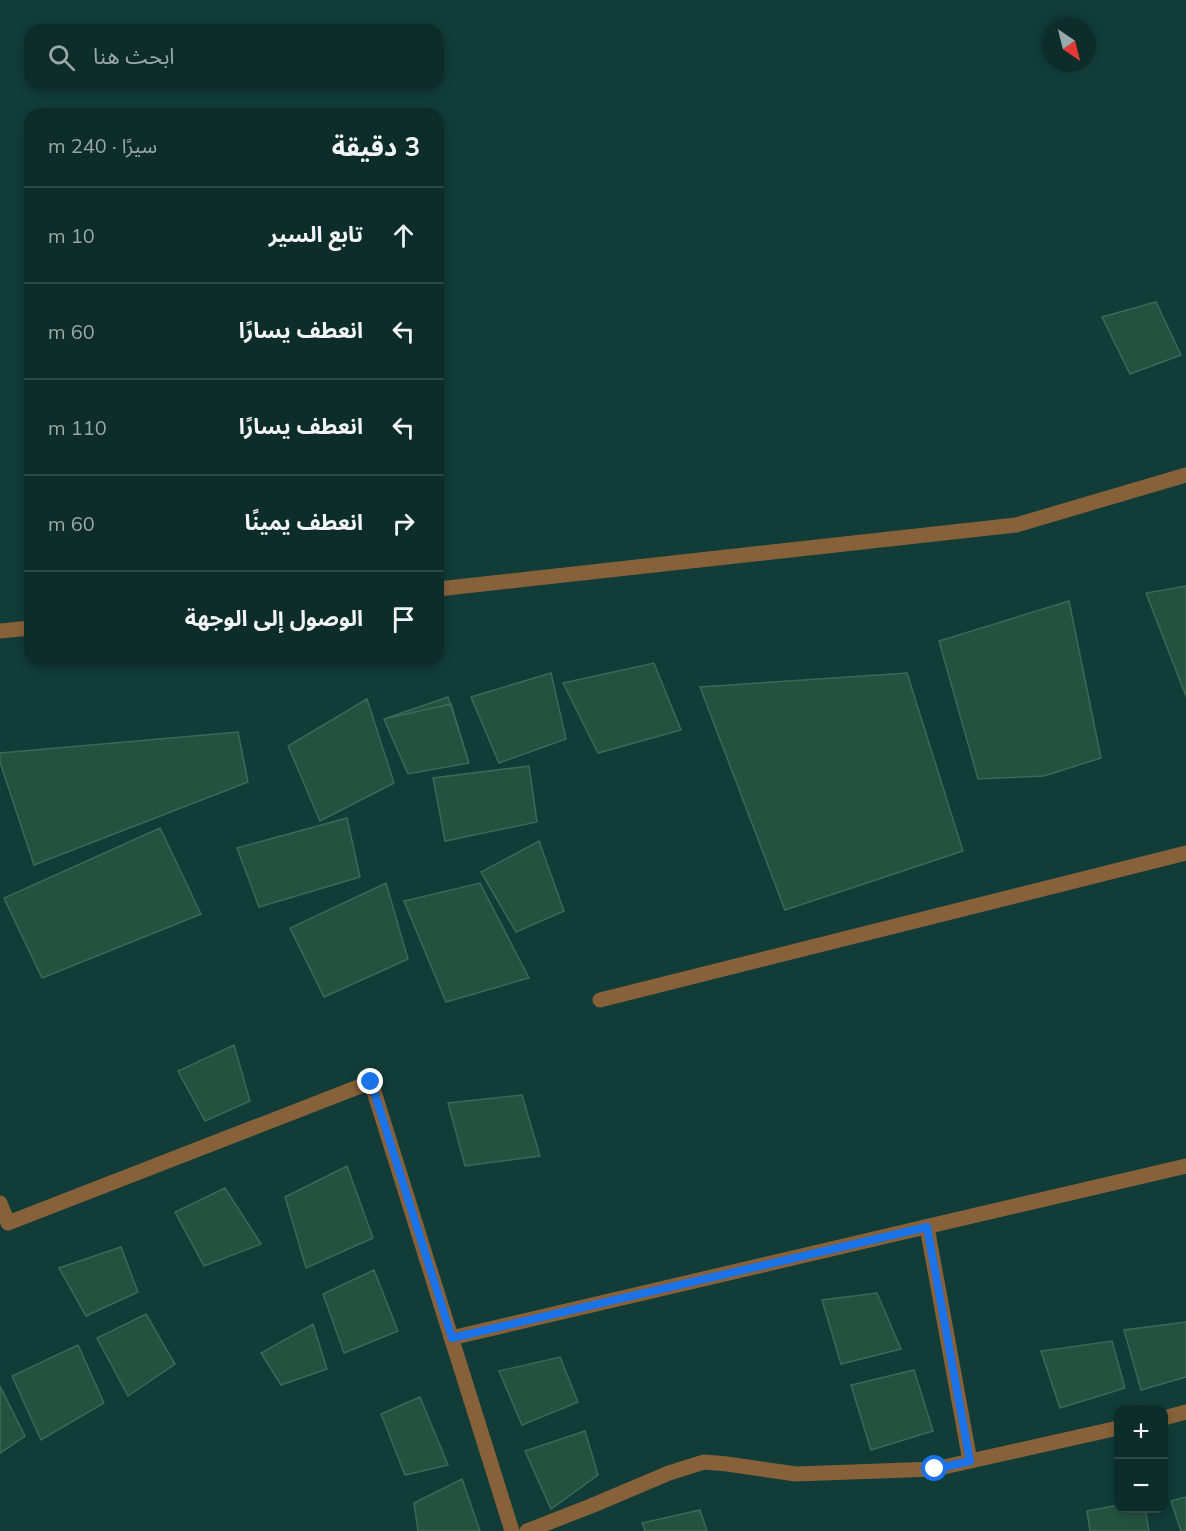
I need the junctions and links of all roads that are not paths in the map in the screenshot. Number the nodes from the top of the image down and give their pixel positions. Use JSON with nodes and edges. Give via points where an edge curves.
{"nodes":[{"id":1,"x":1186,"y":475,"type":"edge"},
{"id":2,"x":444,"y":588,"type":"edge"},
{"id":3,"x":24,"y":629,"type":"edge"},
{"id":4,"x":0,"y":631,"type":"edge"},
{"id":5,"x":1186,"y":853,"type":"edge"},
{"id":6,"x":600,"y":1000,"type":"dead end"},
{"id":7,"x":1186,"y":1166,"type":"edge"},
{"id":8,"x":0,"y":1203,"type":"edge"},
{"id":9,"x":927,"y":1227,"type":"junction"},
{"id":10,"x":452,"y":1338,"type":"junction"},
{"id":11,"x":1186,"y":1412,"type":"edge"},
{"id":12,"x":1168,"y":1417,"type":"edge"},
{"id":13,"x":1114,"y":1429,"type":"edge"},
{"id":14,"x":970,"y":1461,"type":"junction"},
{"id":15,"x":512,"y":1531,"type":"edge"},
{"id":16,"x":527,"y":1531,"type":"edge"}],
"edges":[{"from":1,"to":2,"type":"street","via":[[1016,525]]},
{"from":3,"to":4,"type":"street"},
{"from":5,"to":6,"type":"street"},
{"from":7,"to":9,"type":"street"},
{"from":8,"to":10,"type":"street","via":[[8,1223],[371,1082]]},
{"from":9,"to":10,"type":"street"},
{"from":9,"to":14,"type":"street"},
{"from":10,"to":15,"type":"street"},
{"from":11,"to":12,"type":"street"},
{"from":13,"to":14,"type":"street"},
{"from":14,"to":16,"type":"street","via":[[935,1469],[796,1474],[704,1462]]}]}
